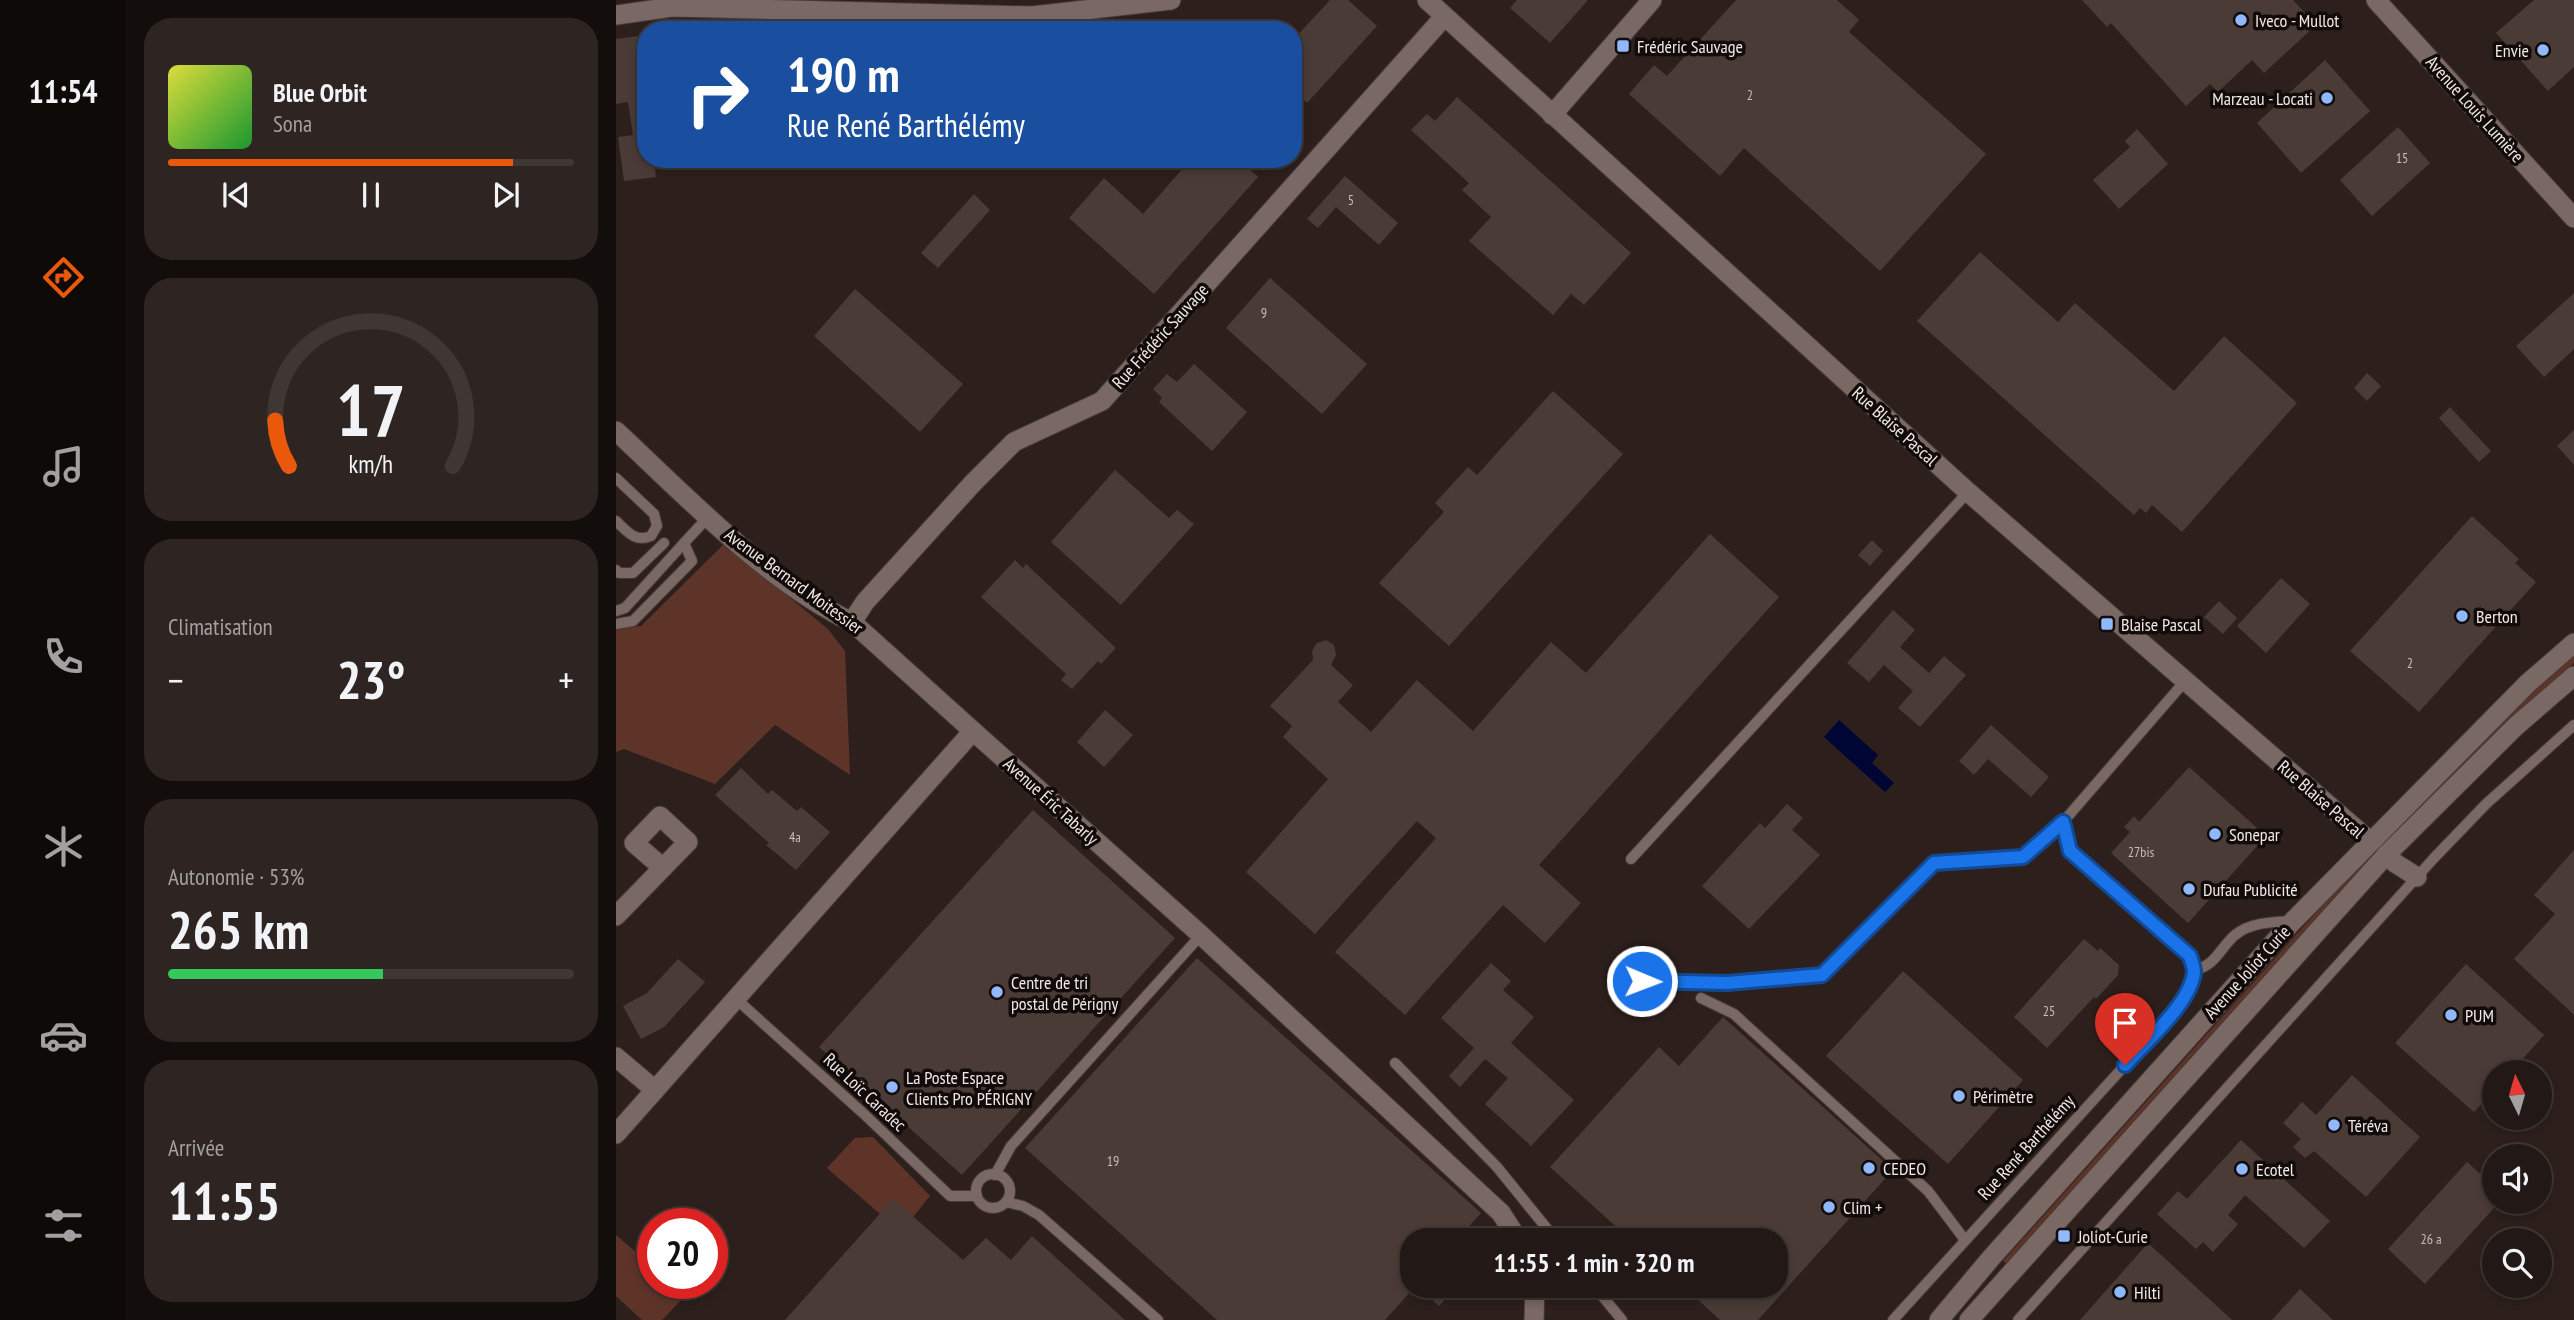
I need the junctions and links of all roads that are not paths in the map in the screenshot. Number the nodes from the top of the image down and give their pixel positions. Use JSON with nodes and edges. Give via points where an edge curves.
{"nodes":[{"id":1,"x":1171,"y":0,"type":"edge"},
{"id":2,"x":1426,"y":0,"type":"edge"},
{"id":3,"x":1652,"y":0,"type":"edge"},
{"id":4,"x":2376,"y":0,"type":"edge"},
{"id":5,"x":655,"y":4,"type":"edge"},
{"id":6,"x":616,"y":15,"type":"edge"},
{"id":7,"x":1444,"y":16,"type":"junction"},
{"id":8,"x":1552,"y":115,"type":"junction"},
{"id":9,"x":2574,"y":218,"type":"edge"},
{"id":10,"x":616,"y":430,"type":"edge"},
{"id":11,"x":616,"y":478,"type":"edge"},
{"id":12,"x":1968,"y":492,"type":"junction"},
{"id":13,"x":709,"y":516,"type":"junction"},
{"id":14,"x":616,"y":521,"type":"edge"},
{"id":15,"x":651,"y":536,"type":"junction"},
{"id":16,"x":664,"y":543,"type":"junction"},
{"id":17,"x":684,"y":543,"type":"junction"},
{"id":18,"x":616,"y":570,"type":"edge"},
{"id":19,"x":616,"y":611,"type":"edge"},
{"id":20,"x":852,"y":622,"type":"junction"},
{"id":21,"x":616,"y":624,"type":"edge"},
{"id":22,"x":2574,"y":643,"type":"edge"},
{"id":23,"x":2574,"y":676,"type":"edge"},
{"id":24,"x":2186,"y":680,"type":"junction"},
{"id":25,"x":2574,"y":725,"type":"edge"},
{"id":26,"x":973,"y":731,"type":"junction"},
{"id":27,"x":2063,"y":822,"type":"junction"},
{"id":28,"x":2379,"y":848,"type":"junction"},
{"id":29,"x":1631,"y":859,"type":"dead end"},
{"id":30,"x":663,"y":868,"type":"dead end"},
{"id":31,"x":2417,"y":877,"type":"junction"},
{"id":32,"x":616,"y":916,"type":"edge"},
{"id":33,"x":2293,"y":921,"type":"junction"},
{"id":34,"x":1201,"y":935,"type":"junction"},
{"id":35,"x":2194,"y":970,"type":"junction"},
{"id":36,"x":1642,"y":981,"type":"dead end"},
{"id":37,"x":735,"y":998,"type":"junction"},
{"id":38,"x":1701,"y":998,"type":"dead end"},
{"id":39,"x":616,"y":1056,"type":"edge"},
{"id":40,"x":1395,"y":1063,"type":"dead end"},
{"id":41,"x":655,"y":1090,"type":"junction"},
{"id":42,"x":616,"y":1134,"type":"edge"},
{"id":43,"x":995,"y":1175,"type":"junction"},
{"id":44,"x":977,"y":1196,"type":"junction"},
{"id":45,"x":1006,"y":1202,"type":"junction"},
{"id":46,"x":1511,"y":1228,"type":"edge"},
{"id":47,"x":1546,"y":1228,"type":"edge"},
{"id":48,"x":1965,"y":1240,"type":"junction"},
{"id":49,"x":1535,"y":1298,"type":"edge"},
{"id":50,"x":1604,"y":1298,"type":"edge"},
{"id":51,"x":1158,"y":1320,"type":"edge"},
{"id":52,"x":1534,"y":1320,"type":"edge"},
{"id":53,"x":1622,"y":1320,"type":"edge"},
{"id":54,"x":1893,"y":1320,"type":"edge"},
{"id":55,"x":1939,"y":1320,"type":"edge"},
{"id":56,"x":1969,"y":1320,"type":"edge"},
{"id":57,"x":2018,"y":1320,"type":"edge"}],
"edges":[{"from":1,"to":5,"type":"street","via":[[1031,16]]},
{"from":2,"to":7,"type":"street","name":"Rue Blaise Pascal"},
{"from":3,"to":8,"type":"street"},
{"from":4,"to":9,"type":"street","name":"Avenue Louis Lumière"},
{"from":5,"to":6,"type":"street"},
{"from":7,"to":8,"type":"street","name":"Rue Blaise Pascal"},
{"from":7,"to":20,"type":"street","name":"Rue Frédéric Sauvage","via":[[1102,401],[1014,442],[865,602]]},
{"from":8,"to":12,"type":"street","name":"Rue Blaise Pascal"},
{"from":10,"to":13,"type":"street","name":"Avenue Bernard Moitessier"},
{"from":11,"to":15,"type":"lane","via":[[654,514],[657,526]]},
{"from":12,"to":24,"type":"street","name":"Rue Blaise Pascal"},
{"from":12,"to":29,"type":"lane"},
{"from":13,"to":17,"type":"lane"},
{"from":13,"to":20,"type":"street","name":"Avenue Bernard Moitessier","via":[[767,566]]},
{"from":14,"to":15,"type":"lane","via":[[633,537]]},
{"from":15,"to":16,"type":"lane"},
{"from":16,"to":17,"type":"lane"},
{"from":16,"to":18,"type":"lane","via":[[633,573]]},
{"from":17,"to":19,"type":"lane","via":[[625,608]]},
{"from":17,"to":21,"type":"lane","via":[[692,561],[633,621]]},
{"from":20,"to":26,"type":"street","name":"Avenue Bernard Moitessier"},
{"from":22,"to":28,"type":"street","name":"Avenue Joliot Curie","via":[[2528,684]]},
{"from":23,"to":28,"type":"street","name":"Avenue Joliot Curie"},
{"from":24,"to":27,"type":"lane"},
{"from":24,"to":28,"type":"street","name":"Rue Blaise Pascal"},
{"from":25,"to":31,"type":"lane","via":[[2486,804]]},
{"from":26,"to":34,"type":"street","name":"Avenue Éric Tabarly"},
{"from":26,"to":37,"type":"street"},
{"from":27,"to":35,"type":"lane","via":[[2070,851],[2190,956]]},
{"from":27,"to":36,"type":"lane","via":[[2023,857],[1934,863],[1822,975],[1727,983]]},
{"from":28,"to":31,"type":"street","name":"Rue Blaise Pascal"},
{"from":28,"to":33,"type":"street","name":"Avenue Joliot Curie"},
{"from":28,"to":56,"type":"street","name":"Avenue Joliot Curie"},
{"from":30,"to":32,"type":"street"},
{"from":31,"to":57,"type":"lane"},
{"from":33,"to":35,"type":"lane","via":[[2266,922],[2236,934],[2217,959]]},
{"from":33,"to":55,"type":"street","name":"Avenue Joliot Curie"},
{"from":34,"to":43,"type":"lane","via":[[1011,1146]]},
{"from":34,"to":46,"type":"street","name":"Avenue Éric Tabarly","via":[[1501,1213]]},
{"from":35,"to":48,"type":"lane","name":"Rue René Barthélémy","via":[[2178,1007]]},
{"from":37,"to":41,"type":"street"},
{"from":37,"to":44,"type":"lane","name":"Rue Loïc Caradec","via":[[950,1196]]},
{"from":38,"to":48,"type":"lane","via":[[1734,1014],[1918,1181]]},
{"from":39,"to":41,"type":"street"},
{"from":40,"to":47,"type":"lane","via":[[1497,1167]]},
{"from":41,"to":42,"type":"street"},
{"from":43,"to":44,"type":"lane","via":[[977,1185]]},
{"from":43,"to":45,"type":"lane","via":[[1007,1183]]},
{"from":44,"to":45,"type":"lane","via":[[987,1207],[997,1208]]},
{"from":45,"to":51,"type":"lane","via":[[1039,1215]]},
{"from":48,"to":54,"type":"lane","name":"Rue René Barthélémy"},
{"from":49,"to":52,"type":"street"},
{"from":50,"to":53,"type":"lane"}]}
